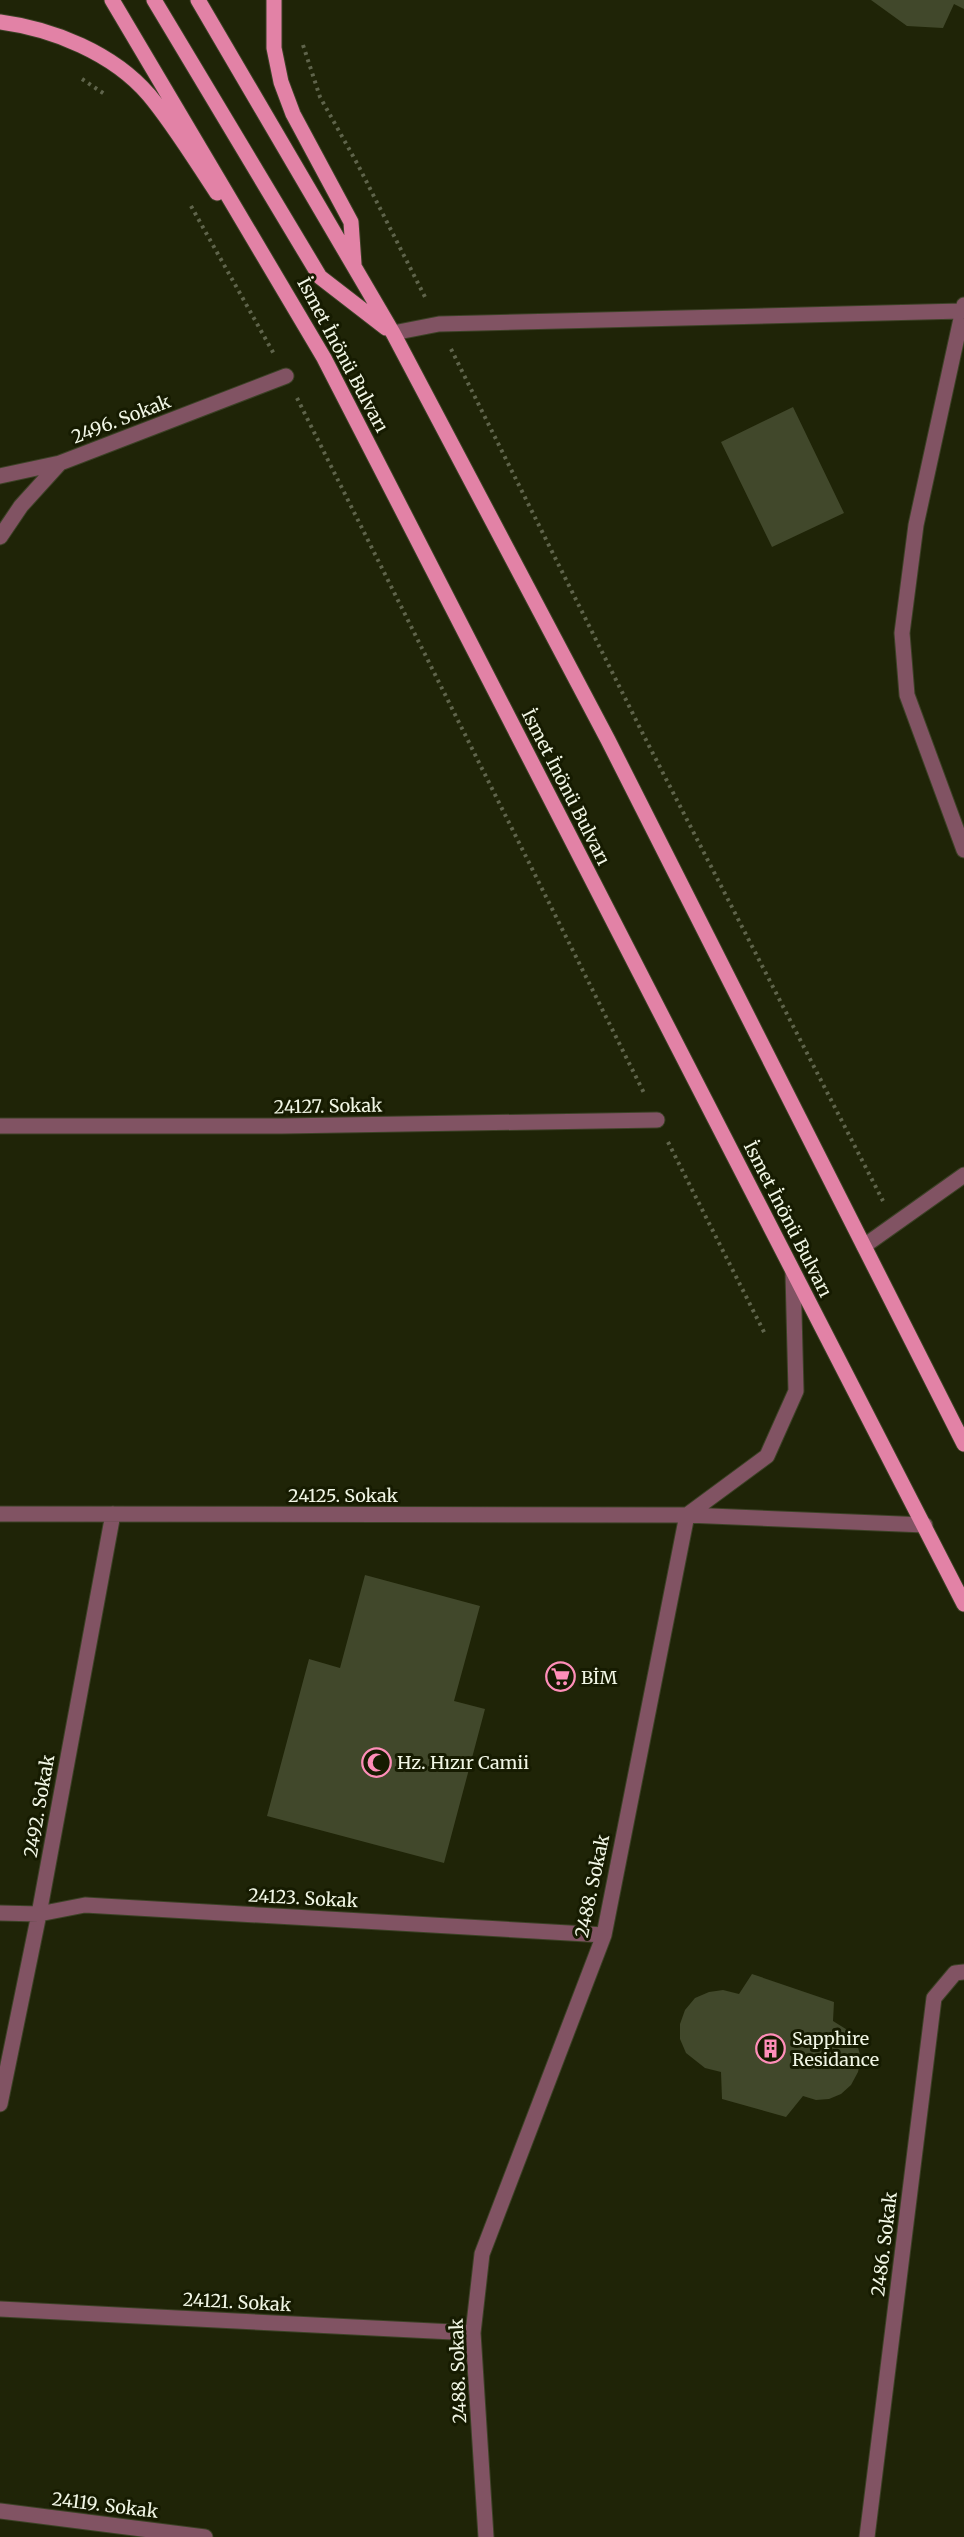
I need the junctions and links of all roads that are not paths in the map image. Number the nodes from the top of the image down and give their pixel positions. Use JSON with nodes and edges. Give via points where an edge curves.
{"nodes":[{"id":1,"x":112,"y":0,"type":"edge"},
{"id":2,"x":154,"y":0,"type":"edge"},
{"id":3,"x":198,"y":0,"type":"edge"},
{"id":4,"x":274,"y":0,"type":"edge"},
{"id":5,"x":0,"y":22,"type":"edge"},
{"id":6,"x":355,"y":270,"type":"junction"},
{"id":7,"x":287,"y":292,"type":"junction"},
{"id":8,"x":963,"y":308,"type":"edge"},
{"id":9,"x":393,"y":333,"type":"junction"},
{"id":10,"x":286,"y":376,"type":"road end"},
{"id":11,"x":60,"y":463,"type":"junction"},
{"id":12,"x":0,"y":476,"type":"edge"},
{"id":13,"x":0,"y":537,"type":"edge"},
{"id":14,"x":964,"y":850,"type":"edge"},
{"id":15,"x":657,"y":1120,"type":"road end"},
{"id":16,"x":0,"y":1126,"type":"edge"},
{"id":17,"x":964,"y":1175,"type":"edge"},
{"id":18,"x":864,"y":1246,"type":"junction"},
{"id":19,"x":793,"y":1273,"type":"junction"},
{"id":20,"x":964,"y":1444,"type":"edge"},
{"id":21,"x":113,"y":1514,"type":"junction"},
{"id":22,"x":0,"y":1515,"type":"edge"},
{"id":23,"x":687,"y":1515,"type":"junction"},
{"id":24,"x":925,"y":1524,"type":"junction"},
{"id":25,"x":964,"y":1604,"type":"edge"},
{"id":26,"x":0,"y":1913,"type":"edge"},
{"id":27,"x":39,"y":1914,"type":"junction"},
{"id":28,"x":604,"y":1935,"type":"junction"},
{"id":29,"x":964,"y":1972,"type":"edge"},
{"id":30,"x":0,"y":2104,"type":"edge"},
{"id":31,"x":0,"y":2309,"type":"edge"},
{"id":32,"x":473,"y":2333,"type":"junction"},
{"id":33,"x":0,"y":2511,"type":"edge"},
{"id":34,"x":205,"y":2537,"type":"edge"},
{"id":35,"x":486,"y":2537,"type":"edge"},
{"id":36,"x":867,"y":2537,"type":"edge"}],
"edges":[{"from":1,"to":7,"type":"main road","name":"İsmet İnönü Bulvarı"},
{"from":2,"to":9,"type":"main road","via":[[320,277]]},
{"from":3,"to":6,"type":"main road"},
{"from":4,"to":6,"type":"main road","via":[[274,48],[281,82],[293,114],[351,222]]},
{"from":5,"to":7,"type":"main road","via":[[57,35],[90,50],[148,94]]},
{"from":6,"to":9,"type":"main road"},
{"from":7,"to":19,"type":"main road","name":"İsmet İnönü Bulvarı"},
{"from":8,"to":9,"type":"street","via":[[439,324]]},
{"from":8,"to":14,"type":"street","via":[[916,525],[902,633],[907,695]]},
{"from":9,"to":18,"type":"main road","via":[[608,740]]},
{"from":10,"to":11,"type":"street","name":"2496. Sokak"},
{"from":11,"to":12,"type":"street"},
{"from":11,"to":13,"type":"street","name":"2496. Sokak","via":[[21,506]]},
{"from":15,"to":16,"type":"street","name":"24127. Sokak"},
{"from":17,"to":18,"type":"street"},
{"from":18,"to":20,"type":"main road"},
{"from":19,"to":23,"type":"street","via":[[796,1391],[767,1456]]},
{"from":19,"to":24,"type":"main road","name":"İsmet İnönü Bulvarı"},
{"from":21,"to":22,"type":"street","name":"24125. Sokak"},
{"from":21,"to":23,"type":"street","name":"24125. Sokak"},
{"from":21,"to":27,"type":"street","name":"2492. Sokak"},
{"from":23,"to":24,"type":"street","name":"24125. Sokak"},
{"from":23,"to":28,"type":"street","name":"2488. Sokak"},
{"from":24,"to":25,"type":"main road","name":"İsmet İnönü Bulvarı"},
{"from":26,"to":27,"type":"street","name":"24123. Sokak"},
{"from":27,"to":28,"type":"street","name":"24123. Sokak","via":[[84,1905]]},
{"from":27,"to":30,"type":"street","name":"2492. Sokak"},
{"from":28,"to":32,"type":"street","name":"2488. Sokak","via":[[482,2254]]},
{"from":29,"to":36,"type":"street","name":"2486. Sokak","via":[[955,1973],[934,1998]]},
{"from":31,"to":32,"type":"street","name":"24121. Sokak"},
{"from":32,"to":35,"type":"street","name":"2488. Sokak"},
{"from":33,"to":34,"type":"street","name":"24119. Sokak"}]}
